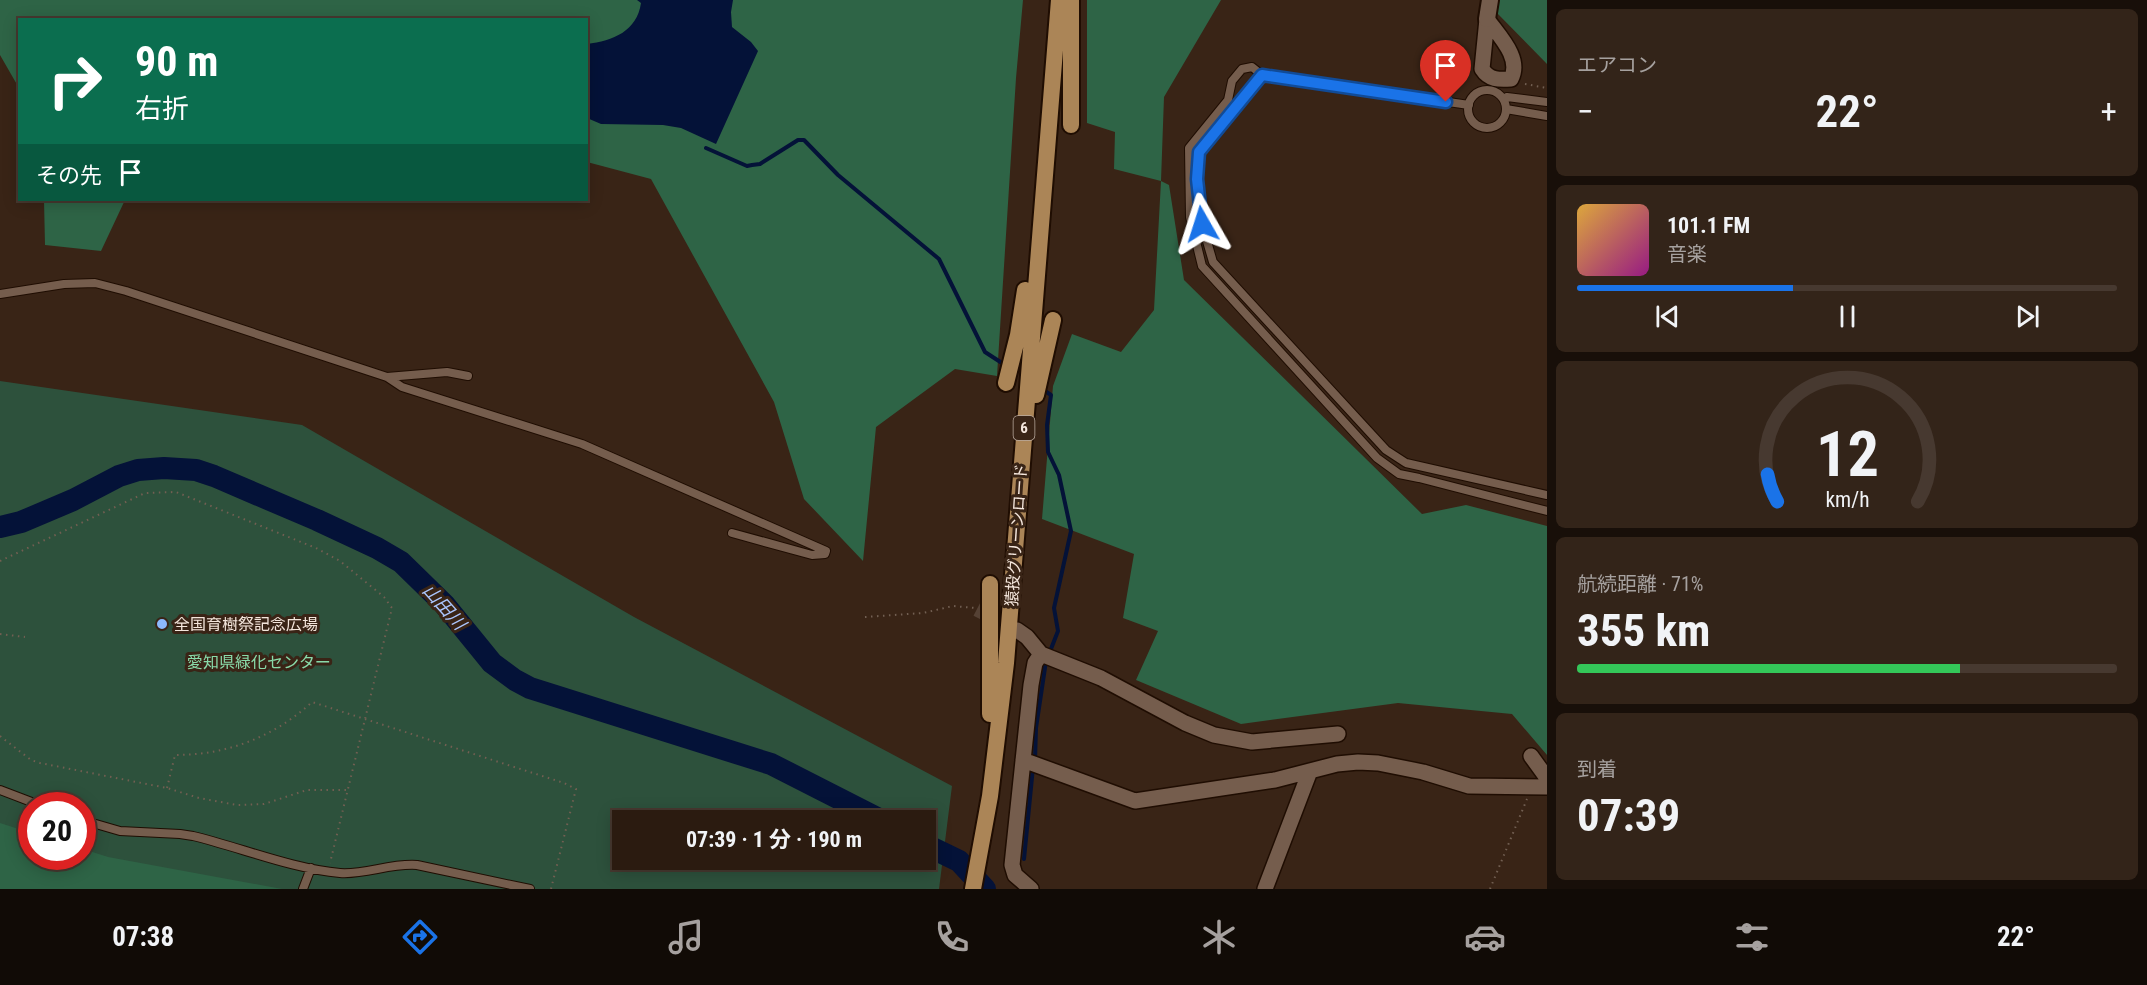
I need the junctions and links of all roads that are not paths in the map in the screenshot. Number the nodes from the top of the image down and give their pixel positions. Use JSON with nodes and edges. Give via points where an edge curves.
{"nodes":[{"id":1,"x":1059,"y":0,"type":"edge"},
{"id":2,"x":1071,"y":0,"type":"edge"},
{"id":3,"x":1490,"y":0,"type":"edge"},
{"id":4,"x":1487,"y":20,"type":"junction"},
{"id":5,"x":1056,"y":45,"type":"junction"},
{"id":6,"x":1262,"y":75,"type":"junction"},
{"id":7,"x":1511,"y":79,"type":"junction"},
{"id":8,"x":1547,"y":102,"type":"edge"},
{"id":9,"x":1506,"y":104,"type":"junction"},
{"id":10,"x":1469,"y":105,"type":"junction"},
{"id":11,"x":1547,"y":116,"type":"edge"},
{"id":12,"x":1071,"y":125,"type":"dead end"},
{"id":13,"x":0,"y":294,"type":"edge"},
{"id":14,"x":1053,"y":320,"type":"dead end"},
{"id":15,"x":468,"y":376,"type":"dead end"},
{"id":16,"x":387,"y":377,"type":"junction"},
{"id":17,"x":1006,"y":383,"type":"dead end"},
{"id":18,"x":1547,"y":495,"type":"edge"},
{"id":19,"x":1547,"y":511,"type":"edge"},
{"id":20,"x":732,"y":534,"type":"dead end"},
{"id":21,"x":990,"y":584,"type":"dead end"},
{"id":22,"x":1012,"y":590,"type":"junction"},
{"id":23,"x":1017,"y":630,"type":"tunnel mouth"},
{"id":24,"x":1041,"y":654,"type":"junction"},
{"id":25,"x":1338,"y":734,"type":"dead end"},
{"id":26,"x":1531,"y":756,"type":"dead end"},
{"id":27,"x":1023,"y":760,"type":"junction"},
{"id":28,"x":1310,"y":771,"type":"junction"},
{"id":29,"x":1547,"y":778,"type":"edge"},
{"id":30,"x":1540,"y":786,"type":"edge"},
{"id":31,"x":0,"y":790,"type":"edge"},
{"id":32,"x":990,"y":796,"type":"junction"},
{"id":33,"x":18,"y":797,"type":"edge"},
{"id":34,"x":96,"y":824,"type":"edge"},
{"id":35,"x":310,"y":868,"type":"junction"},
{"id":36,"x":303,"y":889,"type":"edge"},
{"id":37,"x":530,"y":889,"type":"edge"},
{"id":38,"x":973,"y":889,"type":"edge"},
{"id":39,"x":1031,"y":889,"type":"edge"},
{"id":40,"x":1265,"y":889,"type":"edge"}],
"edges":[{"from":1,"to":5,"type":"main road","name":"猿投グリーンロード","number":"6"},
{"from":2,"to":12,"type":"main road"},
{"from":3,"to":4,"type":"street"},
{"from":4,"to":7,"type":"street","via":[[1513,57],[1515,72]]},
{"from":4,"to":7,"type":"street","via":[[1482,69],[1486,76]]},
{"from":5,"to":17,"type":"main road","via":[[1048,76],[1025,294]]},
{"from":5,"to":22,"type":"main road","name":"猿投グリーンロード","number":"6"},
{"from":6,"to":10,"type":"lane"},
{"from":6,"to":18,"type":"lane","via":[[1199,152],[1197,179],[1202,224],[1213,262],[1386,450],[1406,463]]},
{"from":6,"to":19,"type":"lane","via":[[1252,67],[1242,69],[1232,81],[1228,100],[1189,148],[1190,217],[1202,266],[1377,458],[1399,474]]},
{"from":7,"to":9,"type":"lane"},
{"from":8,"to":9,"type":"lane"},
{"from":9,"to":10,"type":"lane","via":[[1500,95],[1489,90],[1477,93]]},
{"from":9,"to":10,"type":"lane","via":[[1500,123],[1482,128],[1469,115]]},
{"from":9,"to":11,"type":"lane"},
{"from":13,"to":16,"type":"lane","via":[[95,283]]},
{"from":14,"to":22,"type":"main road","via":[[1035,401]]},
{"from":15,"to":16,"type":"lane","via":[[447,372]]},
{"from":16,"to":20,"type":"lane","via":[[402,387],[582,444],[826,551],[812,555]]},
{"from":21,"to":32,"type":"main road"},
{"from":22,"to":32,"type":"main road","name":"猿投グリーンロード","number":"6"},
{"from":23,"to":24,"type":"street"},
{"from":24,"to":25,"type":"street","via":[[1101,678],[1214,735],[1251,742]]},
{"from":24,"to":27,"type":"street","via":[[1031,685]]},
{"from":26,"to":29,"type":"street"},
{"from":27,"to":28,"type":"street","via":[[1135,801]]},
{"from":27,"to":39,"type":"street","via":[[1012,865],[1015,875]]},
{"from":28,"to":30,"type":"street","via":[[1337,764],[1378,763],[1469,786]]},
{"from":28,"to":40,"type":"street"},
{"from":31,"to":33,"type":"lane"},
{"from":32,"to":38,"type":"main road","name":"猿投グリーンロード","number":"6"},
{"from":34,"to":35,"type":"lane","via":[[120,831],[193,836]]},
{"from":35,"to":36,"type":"lane"},
{"from":35,"to":37,"type":"lane","via":[[351,873],[400,864],[417,865]]}]}
